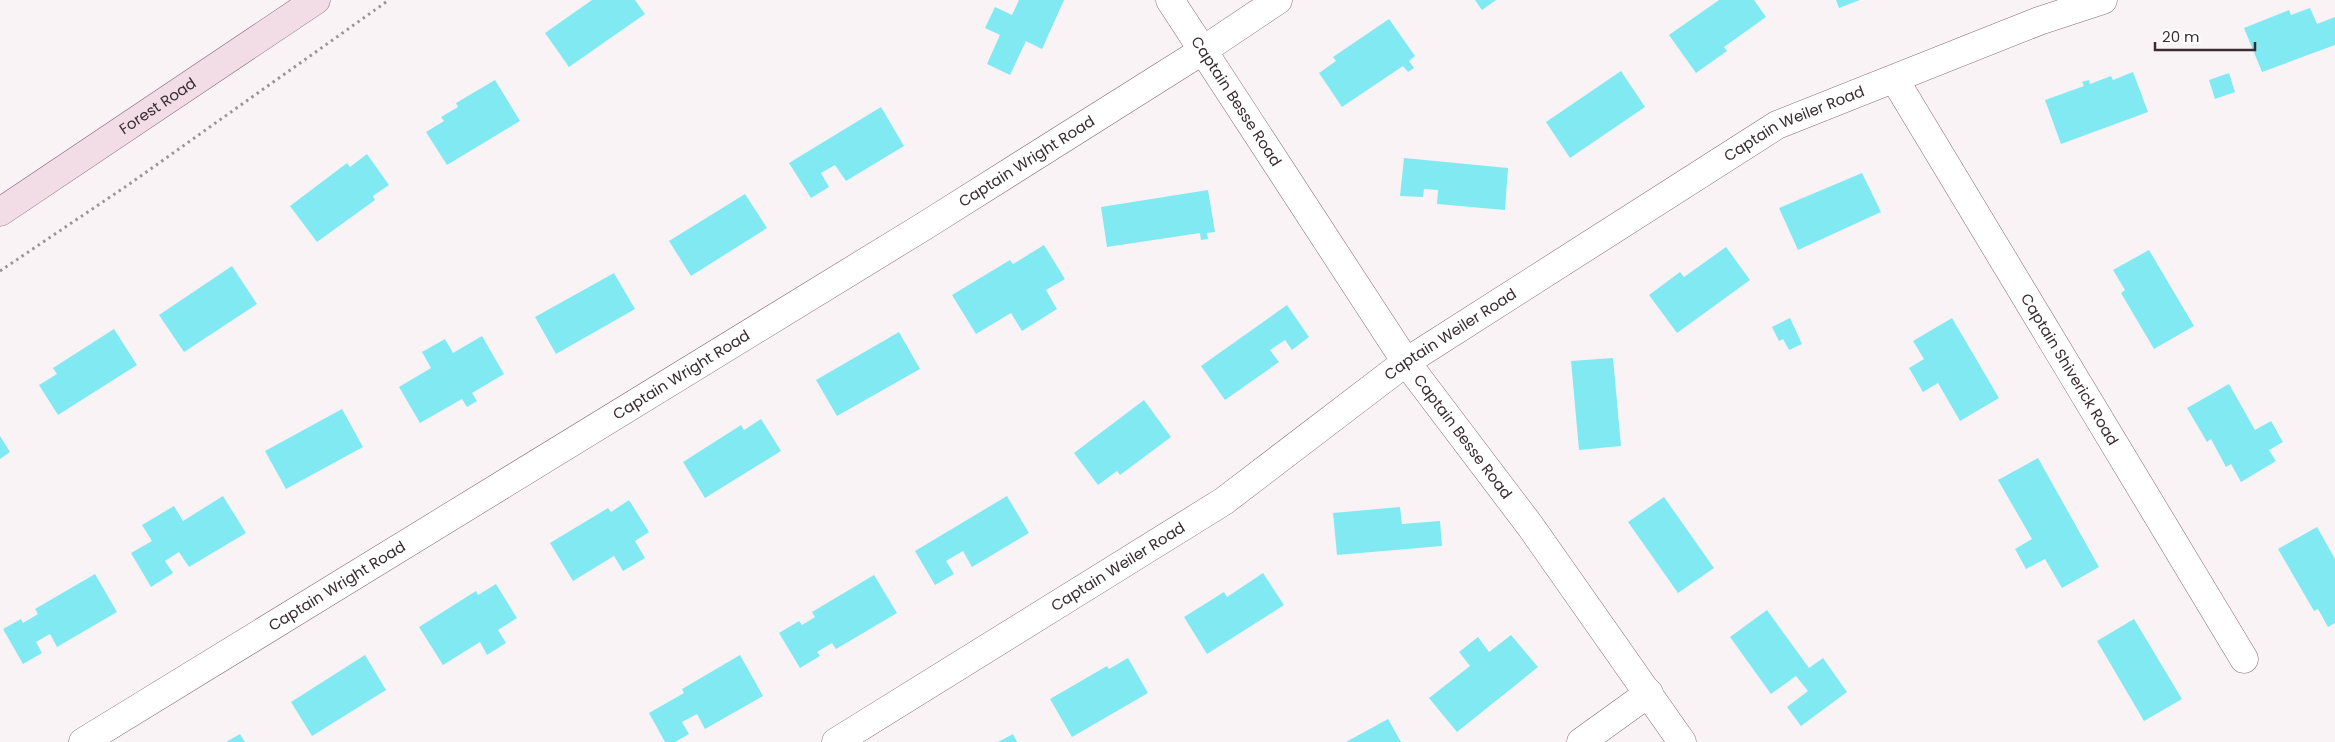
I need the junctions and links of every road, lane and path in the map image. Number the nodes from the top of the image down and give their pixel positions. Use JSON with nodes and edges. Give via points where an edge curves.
{"nodes":[{"id":1,"x":316,"y":0,"type":"edge"},
{"id":2,"x":389,"y":0,"type":"edge"},
{"id":3,"x":1170,"y":0,"type":"edge"},
{"id":4,"x":1278,"y":0,"type":"edge"},
{"id":5,"x":2103,"y":0,"type":"edge"},
{"id":6,"x":2034,"y":11,"type":"edge"},
{"id":7,"x":1202,"y":51,"type":"junction"},
{"id":8,"x":1895,"y":80,"type":"junction"},
{"id":9,"x":0,"y":212,"type":"edge"},
{"id":10,"x":0,"y":271,"type":"edge"},
{"id":11,"x":1406,"y":362,"type":"junction"},
{"id":12,"x":2244,"y":659,"type":"dead end"},
{"id":13,"x":1649,"y":693,"type":"junction"},
{"id":14,"x":83,"y":742,"type":"edge"},
{"id":15,"x":836,"y":742,"type":"edge"},
{"id":16,"x":1581,"y":742,"type":"edge"},
{"id":17,"x":1682,"y":742,"type":"edge"}],
"edges":[{"from":1,"to":9,"type":"main road","name":"Forest Road"},
{"from":2,"to":10,"type":"path","via":[[128,185]]},
{"from":3,"to":7,"type":"street","name":"Captain Besse Road"},
{"from":4,"to":7,"type":"street","name":"Captain Wright Road"},
{"from":5,"to":6,"type":"street","name":"Captain Weiler Road"},
{"from":6,"to":8,"type":"street","name":"Captain Weiler Road"},
{"from":7,"to":11,"type":"street","name":"Captain Besse Road"},
{"from":7,"to":14,"type":"street","name":"Captain Wright Road","via":[[918,230]]},
{"from":8,"to":11,"type":"street","name":"Captain Weiler Road","via":[[1777,125]]},
{"from":8,"to":12,"type":"street","name":"Captain Shiverick Road"},
{"from":11,"to":13,"type":"street","name":"Captain Besse Road","via":[[1531,527]]},
{"from":11,"to":15,"type":"street","name":"Captain Weiler Road","via":[[1224,501]]},
{"from":13,"to":16,"type":"street"},
{"from":13,"to":17,"type":"street","name":"Captain Besse Road"}]}
